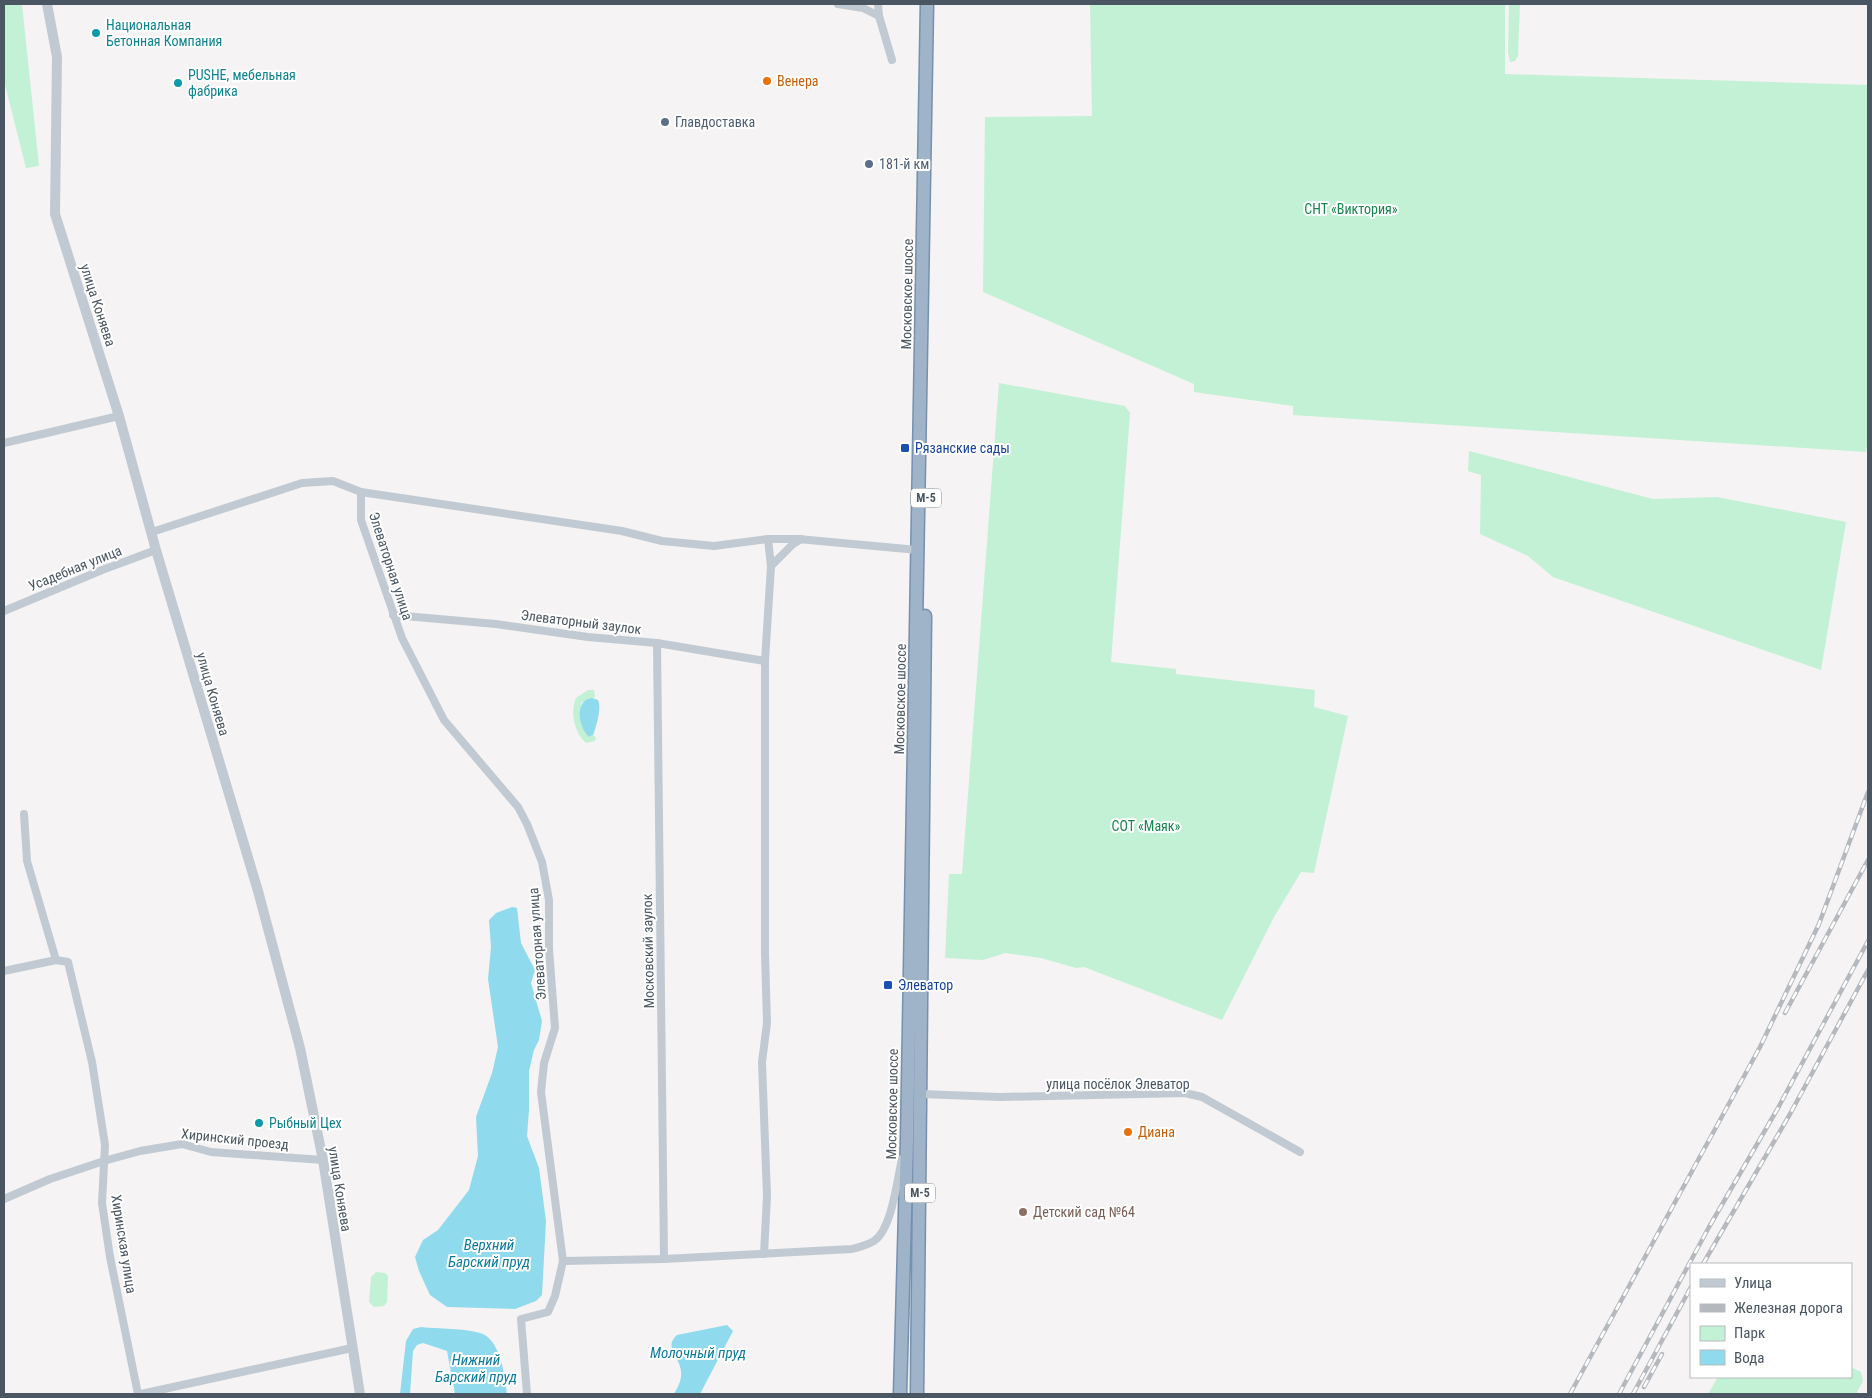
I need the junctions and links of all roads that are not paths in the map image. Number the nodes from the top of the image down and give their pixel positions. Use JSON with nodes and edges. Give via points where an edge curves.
{"nodes":[{"id":1,"x":47,"y":4,"type":"edge"},
{"id":2,"x":838,"y":4,"type":"edge"},
{"id":3,"x":878,"y":4,"type":"edge"},
{"id":4,"x":927,"y":4,"type":"edge"},
{"id":5,"x":935,"y":4,"type":"edge"},
{"id":6,"x":878,"y":16,"type":"junction"},
{"id":7,"x":892,"y":60,"type":"dead end"},
{"id":8,"x":119,"y":416,"type":"junction"},
{"id":9,"x":4,"y":443,"type":"edge"},
{"id":10,"x":361,"y":492,"type":"junction"},
{"id":11,"x":152,"y":532,"type":"junction"},
{"id":12,"x":768,"y":539,"type":"junction"},
{"id":13,"x":802,"y":539,"type":"junction"},
{"id":14,"x":156,"y":550,"type":"junction"},
{"id":15,"x":918,"y":550,"type":"junction"},
{"id":16,"x":770,"y":566,"type":"junction"},
{"id":17,"x":4,"y":611,"type":"edge"},
{"id":18,"x":393,"y":615,"type":"junction"},
{"id":19,"x":657,"y":643,"type":"junction"},
{"id":20,"x":765,"y":661,"type":"junction"},
{"id":21,"x":24,"y":814,"type":"dead end"},
{"id":22,"x":56,"y":960,"type":"junction"},
{"id":23,"x":4,"y":971,"type":"edge"},
{"id":24,"x":921,"y":1094,"type":"junction"},
{"id":25,"x":907,"y":1140,"type":"junction"},
{"id":26,"x":1300,"y":1152,"type":"dead end"},
{"id":27,"x":323,"y":1160,"type":"junction"},
{"id":28,"x":104,"y":1161,"type":"junction"},
{"id":29,"x":4,"y":1199,"type":"edge"},
{"id":30,"x":764,"y":1254,"type":"junction"},
{"id":31,"x":664,"y":1259,"type":"junction"},
{"id":32,"x":564,"y":1261,"type":"junction"},
{"id":33,"x":352,"y":1348,"type":"junction"},
{"id":34,"x":140,"y":1394,"type":"edge"},
{"id":35,"x":360,"y":1394,"type":"edge"},
{"id":36,"x":527,"y":1394,"type":"edge"},
{"id":37,"x":900,"y":1394,"type":"edge"},
{"id":38,"x":917,"y":1394,"type":"edge"}],
"edges":[{"from":1,"to":8,"type":"street","name":"улица Коняева","via":[[57,58],[55,214]]},
{"from":2,"to":6,"type":"street","via":[[863,8]]},
{"from":3,"to":6,"type":"street"},
{"from":4,"to":15,"type":"highway","name":"Московское шоссе","number":"М-5"},
{"from":5,"to":24,"type":"highway","name":"Московское шоссе","number":"М-5","via":[[925,552]]},
{"from":6,"to":7,"type":"street"},
{"from":8,"to":9,"type":"street"},
{"from":8,"to":11,"type":"street","name":"улица Коняева"},
{"from":10,"to":11,"type":"street","name":"Элеваторная улица","via":[[333,481],[302,483]]},
{"from":10,"to":12,"type":"street","name":"Элеваторная улица","via":[[622,531],[662,541],[714,546]]},
{"from":10,"to":18,"type":"street","name":"Элеваторная улица","via":[[361,520]]},
{"from":11,"to":14,"type":"street","name":"улица Коняева"},
{"from":12,"to":13,"type":"street","name":"Элеваторная улица"},
{"from":12,"to":16,"type":"street"},
{"from":13,"to":15,"type":"street","name":"Элеваторная улица"},
{"from":13,"to":16,"type":"street"},
{"from":14,"to":17,"type":"street","name":"Усадебная улица"},
{"from":14,"to":27,"type":"street","name":"улица Коняева","via":[[273,946],[300,1048]]},
{"from":15,"to":25,"type":"highway","name":"Московское шоссе","number":"М-5"},
{"from":16,"to":20,"type":"street"},
{"from":18,"to":19,"type":"street","name":"Элеваторный заулок"},
{"from":18,"to":32,"type":"street","name":"Элеваторная улица","via":[[444,720],[518,807],[542,862],[549,900],[548,949],[556,1028],[544,1063],[541,1092]]},
{"from":19,"to":20,"type":"street","name":"Элеваторный заулок"},
{"from":19,"to":31,"type":"street","name":"Московский заулок"},
{"from":20,"to":30,"type":"street","via":[[767,1023],[762,1062],[767,1196]]},
{"from":21,"to":22,"type":"street","name":"Хиринская улица","via":[[27,861]]},
{"from":22,"to":23,"type":"street"},
{"from":22,"to":28,"type":"street","name":"Хиринская улица","via":[[68,962],[80,1010],[105,1145]]},
{"from":24,"to":26,"type":"street","name":"улица посёлок Элеватор","via":[[1000,1097],[1185,1093],[1202,1097]]},
{"from":24,"to":38,"type":"highway","name":"Московское шоссе","number":"М-5"},
{"from":25,"to":30,"type":"street","via":[[891,1207],[882,1232],[874,1241],[852,1249]]},
{"from":25,"to":37,"type":"highway","name":"Московское шоссе","number":"М-5"},
{"from":27,"to":28,"type":"street","name":"Хиринский проезд","via":[[211,1152],[182,1144]]},
{"from":27,"to":33,"type":"street","name":"улица Коняева"},
{"from":28,"to":29,"type":"street","name":"Хиринский проезд"},
{"from":28,"to":34,"type":"street","name":"Хиринская улица","via":[[102,1203],[110,1256]]},
{"from":30,"to":31,"type":"street"},
{"from":31,"to":32,"type":"street"},
{"from":32,"to":36,"type":"street","via":[[556,1296],[548,1312],[521,1319]]},
{"from":33,"to":34,"type":"street"},
{"from":33,"to":35,"type":"street","name":"улица Коняева"}]}
